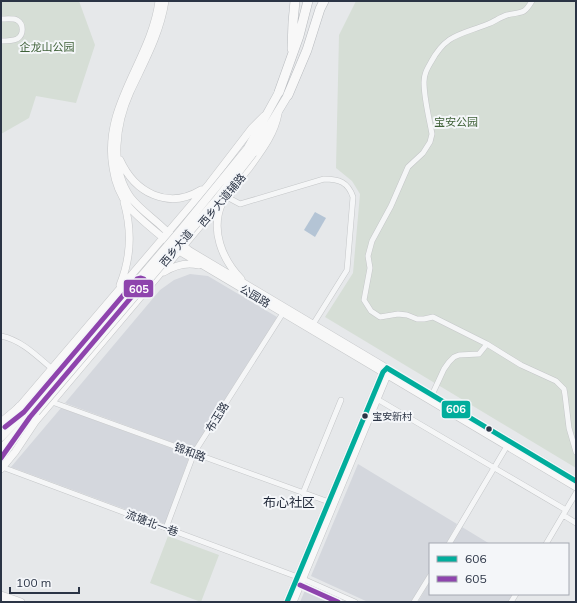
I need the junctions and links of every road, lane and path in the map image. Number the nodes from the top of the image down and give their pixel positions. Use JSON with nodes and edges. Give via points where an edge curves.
{"nodes":[{"id":1,"x":159,"y":1,"type":"edge"},
{"id":2,"x":165,"y":1,"type":"edge"},
{"id":3,"x":295,"y":1,"type":"edge"},
{"id":4,"x":308,"y":1,"type":"edge"},
{"id":5,"x":317,"y":1,"type":"edge"},
{"id":6,"x":324,"y":1,"type":"edge"},
{"id":7,"x":532,"y":1,"type":"edge"},
{"id":8,"x":1,"y":18,"type":"edge"},
{"id":9,"x":1,"y":41,"type":"edge"},
{"id":10,"x":307,"y":50,"type":"junction"},
{"id":11,"x":291,"y":61,"type":"junction"},
{"id":12,"x":283,"y":93,"type":"junction"},
{"id":13,"x":270,"y":108,"type":"junction"},
{"id":14,"x":279,"y":110,"type":"junction"},
{"id":15,"x":251,"y":151,"type":"junction"},
{"id":16,"x":118,"y":152,"type":"junction"},
{"id":17,"x":209,"y":184,"type":"junction"},
{"id":18,"x":122,"y":196,"type":"junction"},
{"id":19,"x":225,"y":196,"type":"junction"},
{"id":20,"x":197,"y":199,"type":"junction"},
{"id":21,"x":210,"y":214,"type":"junction"},
{"id":22,"x":166,"y":235,"type":"junction"},
{"id":23,"x":181,"y":248,"type":"junction"},
{"id":24,"x":204,"y":266,"type":"junction"},
{"id":25,"x":133,"y":273,"type":"junction"},
{"id":26,"x":154,"y":281,"type":"junction"},
{"id":27,"x":247,"y":285,"type":"junction"},
{"id":28,"x":116,"y":293,"type":"junction"},
{"id":29,"x":283,"y":313,"type":"junction"},
{"id":30,"x":312,"y":326,"type":"junction"},
{"id":31,"x":1,"y":336,"type":"edge"},
{"id":32,"x":487,"y":344,"type":"junction"},
{"id":33,"x":52,"y":368,"type":"junction"},
{"id":34,"x":386,"y":372,"type":"junction"},
{"id":35,"x":432,"y":395,"type":"junction"},
{"id":36,"x":377,"y":399,"type":"junction"},
{"id":37,"x":341,"y":400,"type":"dead end"},
{"id":38,"x":52,"y":402,"type":"junction"},
{"id":39,"x":19,"y":407,"type":"junction"},
{"id":40,"x":33,"y":410,"type":"junction"},
{"id":41,"x":1,"y":422,"type":"edge"},
{"id":42,"x":35,"y":422,"type":"junction"},
{"id":43,"x":1,"y":433,"type":"edge"},
{"id":44,"x":1,"y":437,"type":"edge"},
{"id":45,"x":507,"y":446,"type":"junction"},
{"id":46,"x":1,"y":450,"type":"edge"},
{"id":47,"x":576,"y":452,"type":"edge"},
{"id":48,"x":194,"y":454,"type":"junction"},
{"id":49,"x":2,"y":468,"type":"edge"},
{"id":50,"x":494,"y":468,"type":"junction"},
{"id":51,"x":576,"y":481,"type":"edge"},
{"id":52,"x":576,"y":487,"type":"edge"},
{"id":53,"x":303,"y":493,"type":"junction"},
{"id":54,"x":576,"y":493,"type":"edge"},
{"id":55,"x":329,"y":502,"type":"junction"},
{"id":56,"x":564,"y":513,"type":"junction"},
{"id":57,"x":576,"y":523,"type":"edge"},
{"id":58,"x":166,"y":528,"type":"junction"},
{"id":59,"x":450,"y":543,"type":"edge"},
{"id":60,"x":547,"y":543,"type":"edge"},
{"id":61,"x":300,"y":578,"type":"junction"},
{"id":62,"x":429,"y":578,"type":"edge"},
{"id":63,"x":1,"y":595,"type":"edge"},
{"id":64,"x":1,"y":600,"type":"edge"},
{"id":65,"x":5,"y":602,"type":"edge"},
{"id":66,"x":21,"y":602,"type":"edge"},
{"id":67,"x":288,"y":602,"type":"edge"},
{"id":68,"x":293,"y":602,"type":"edge"},
{"id":69,"x":355,"y":602,"type":"edge"},
{"id":70,"x":414,"y":602,"type":"edge"}],
"edges":[{"from":1,"to":18,"type":"main road","name":"公园路","via":[[153,27],[120,103],[112,130],[112,163]]},
{"from":2,"to":16,"type":"main road","name":"公园路","via":[[156,37],[123,112],[118,131]]},
{"from":3,"to":11,"type":"highway"},
{"from":4,"to":11,"type":"highway"},
{"from":5,"to":10,"type":"highway"},
{"from":6,"to":10,"type":"highway"},
{"from":7,"to":32,"type":"street","via":[[522,13],[507,15],[456,36],[447,40],[437,50],[425,72],[424,83],[432,134],[430,142],[423,153],[408,167],[372,241],[368,256],[370,268],[364,300],[371,311],[380,317],[398,314],[417,319],[433,318]]},
{"from":8,"to":9,"type":"street","via":[[17,20],[22,27],[22,32],[16,39]]},
{"from":10,"to":12,"type":"highway"},
{"from":11,"to":12,"type":"highway"},
{"from":12,"to":13,"type":"main road"},
{"from":12,"to":14,"type":"main road"},
{"from":13,"to":15,"type":"main road"},
{"from":13,"to":17,"type":"main road","name":"西乡大道辅路"},
{"from":14,"to":15,"type":"main road"},
{"from":14,"to":19,"type":"main road","name":"西乡大道辅路","via":[[277,121],[266,143]]},
{"from":15,"to":40,"type":"main road","name":"西乡大道","bridge":true,"via":[[218,198]]},
{"from":16,"to":17,"type":"main road","via":[[134,182],[156,196],[179,199],[195,194]]},
{"from":16,"to":22,"type":"main road","name":"公园路","via":[[120,173],[128,194]]},
{"from":17,"to":20,"type":"main road","name":"西乡大道辅路"},
{"from":18,"to":22,"type":"main road","name":"公园路","via":[[133,211]]},
{"from":18,"to":28,"type":"main road","via":[[128,222],[129,244],[126,267]]},
{"from":19,"to":21,"type":"main road","name":"西乡大道辅路"},
{"from":19,"to":27,"type":"main road","via":[[218,214],[219,244],[230,266]]},
{"from":19,"to":30,"type":"street","via":[[240,204],[324,179],[335,179],[351,190],[353,197],[347,270]]},
{"from":20,"to":21,"type":"main road","via":[[194,204],[196,212],[202,216]]},
{"from":20,"to":22,"type":"main road","name":"西乡大道辅路"},
{"from":21,"to":23,"type":"main road","name":"西乡大道辅路"},
{"from":22,"to":23,"type":"main road","name":"公园路"},
{"from":22,"to":25,"type":"main road","name":"西乡大道辅路"},
{"from":23,"to":24,"type":"main road","name":"公园路"},
{"from":23,"to":26,"type":"main road","name":"西乡大道辅路"},
{"from":23,"to":27,"type":"main road","name":"公园路"},
{"from":24,"to":26,"type":"main road","via":[[176,265]]},
{"from":24,"to":29,"type":"main road","name":"公园路"},
{"from":25,"to":26,"type":"main road","via":[[141,270],[147,272]]},
{"from":25,"to":28,"type":"main road","name":"西乡大道辅路"},
{"from":26,"to":38,"type":"main road","name":"西乡大道辅路"},
{"from":27,"to":30,"type":"main road","name":"公园路"},
{"from":28,"to":33,"type":"main road","name":"西乡大道辅路"},
{"from":29,"to":30,"type":"main road","name":"公园路"},
{"from":29,"to":48,"type":"street","name":"布玉路"},
{"from":30,"to":34,"type":"main road","name":"公园路"},
{"from":31,"to":33,"type":"street","via":[[16,340]]},
{"from":32,"to":35,"type":"street","via":[[479,354],[459,355],[449,362]]},
{"from":32,"to":47,"type":"street","via":[[560,385],[565,395],[569,428]]},
{"from":33,"to":39,"type":"main road","name":"西乡大道辅路"},
{"from":34,"to":35,"type":"main road","name":"公园路"},
{"from":34,"to":36,"type":"main road"},
{"from":34,"to":45,"type":"main road","name":"公园路"},
{"from":34,"to":55,"type":"main road"},
{"from":35,"to":51,"type":"main road","name":"公园路"},
{"from":36,"to":50,"type":"street"},
{"from":36,"to":61,"type":"main road"},
{"from":37,"to":53,"type":"street"},
{"from":38,"to":42,"type":"main road","name":"西乡大道辅路"},
{"from":38,"to":48,"type":"street","name":"锦和路"},
{"from":39,"to":41,"type":"main road","name":"西乡大道辅路"},
{"from":39,"to":43,"type":"main road"},
{"from":40,"to":44,"type":"main road","name":"西乡大道"},
{"from":40,"to":46,"type":"main road","name":"西乡大道"},
{"from":42,"to":46,"type":"main road"},
{"from":42,"to":49,"type":"main road","name":"西乡大道辅路"},
{"from":45,"to":50,"type":"street"},
{"from":45,"to":52,"type":"main road","name":"公园路"},
{"from":48,"to":53,"type":"street","name":"锦和路"},
{"from":48,"to":58,"type":"street","name":"布玉路"},
{"from":49,"to":58,"type":"street","name":"流塘北一巷"},
{"from":50,"to":56,"type":"street"},
{"from":50,"to":59,"type":"street"},
{"from":53,"to":55,"type":"street","name":"锦和路"},
{"from":54,"to":56,"type":"street"},
{"from":55,"to":61,"type":"main road"},
{"from":56,"to":57,"type":"street"},
{"from":56,"to":60,"type":"street"},
{"from":58,"to":61,"type":"street","name":"流塘北一巷"},
{"from":61,"to":67,"type":"main road"},
{"from":61,"to":68,"type":"main road"},
{"from":61,"to":69,"type":"street","name":"流塘北一巷"},
{"from":62,"to":70,"type":"street"},
{"from":63,"to":66,"type":"main road"},
{"from":64,"to":65,"type":"main road"}]}
